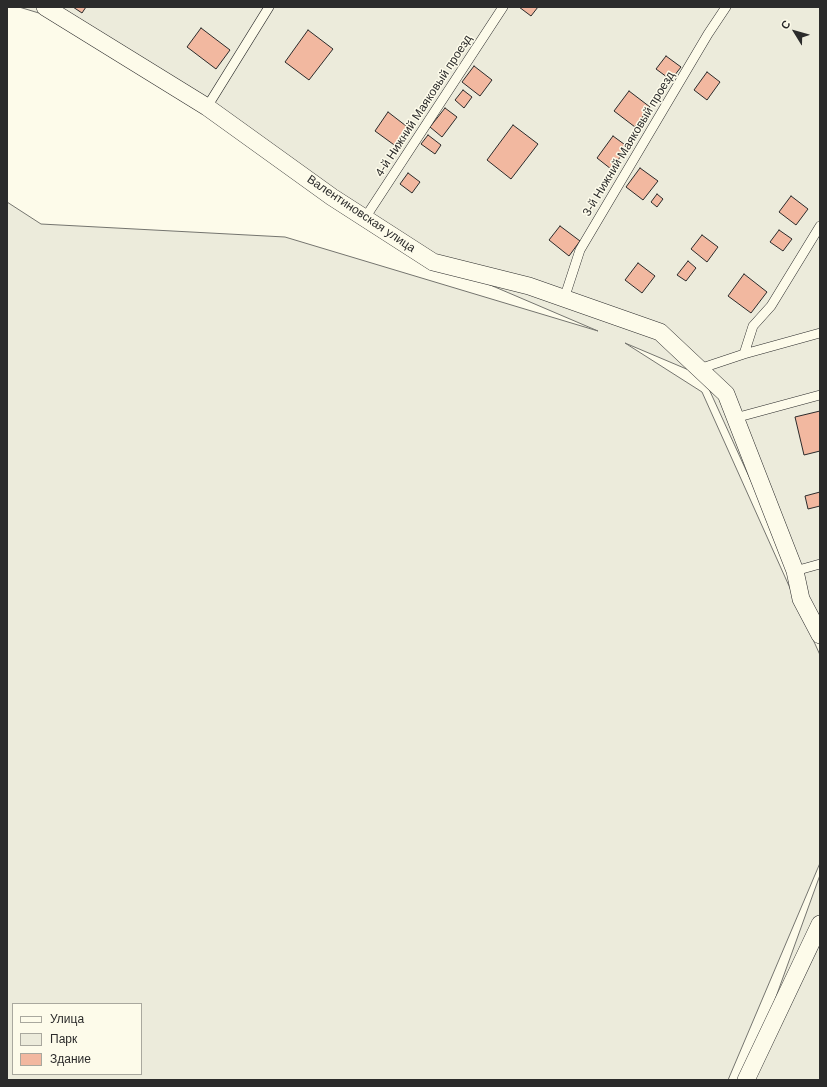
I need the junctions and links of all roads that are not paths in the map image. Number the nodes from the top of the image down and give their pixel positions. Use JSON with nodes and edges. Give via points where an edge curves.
{"nodes":[{"id":1,"x":45,"y":7,"type":"edge"},
{"id":2,"x":269,"y":7,"type":"edge"},
{"id":3,"x":503,"y":7,"type":"edge"},
{"id":4,"x":726,"y":7,"type":"edge"},
{"id":5,"x":207,"y":107,"type":"junction"},
{"id":6,"x":365,"y":218,"type":"junction"},
{"id":7,"x":820,"y":226,"type":"edge"},
{"id":8,"x":564,"y":299,"type":"junction"},
{"id":9,"x":820,"y":333,"type":"edge"},
{"id":10,"x":744,"y":354,"type":"junction"},
{"id":11,"x":699,"y":369,"type":"junction"},
{"id":12,"x":820,"y":395,"type":"edge"},
{"id":13,"x":735,"y":418,"type":"junction"},
{"id":14,"x":820,"y":564,"type":"edge"},
{"id":15,"x":795,"y":571,"type":"junction"},
{"id":16,"x":820,"y":635,"type":"edge"},
{"id":17,"x":819,"y":930,"type":"edge"},
{"id":18,"x":746,"y":1080,"type":"edge"}],
"edges":[{"from":1,"to":5,"type":"street","name":"Валентиновская улица"},
{"from":2,"to":5,"type":"lane"},
{"from":3,"to":6,"type":"lane","name":"4-й Нижний Маяковый проезд"},
{"from":4,"to":8,"type":"lane","name":"3-й Нижний Маяковый проезд","via":[[580,250]]},
{"from":5,"to":6,"type":"street","name":"Валентиновская улица"},
{"from":6,"to":8,"type":"street","name":"Валентиновская улица","via":[[433,262],[529,286]]},
{"from":7,"to":10,"type":"lane","via":[[772,306],[753,326]]},
{"from":8,"to":11,"type":"street","name":"Валентиновская улица","via":[[660,332]]},
{"from":9,"to":10,"type":"lane"},
{"from":10,"to":11,"type":"lane"},
{"from":11,"to":13,"type":"street","name":"Валентиновская улица","via":[[726,394]]},
{"from":12,"to":13,"type":"lane"},
{"from":13,"to":15,"type":"street","name":"Валентиновская улица"},
{"from":14,"to":15,"type":"lane"},
{"from":15,"to":16,"type":"street","name":"Валентиновская улица","via":[[801,599]]},
{"from":17,"to":18,"type":"street"}]}
